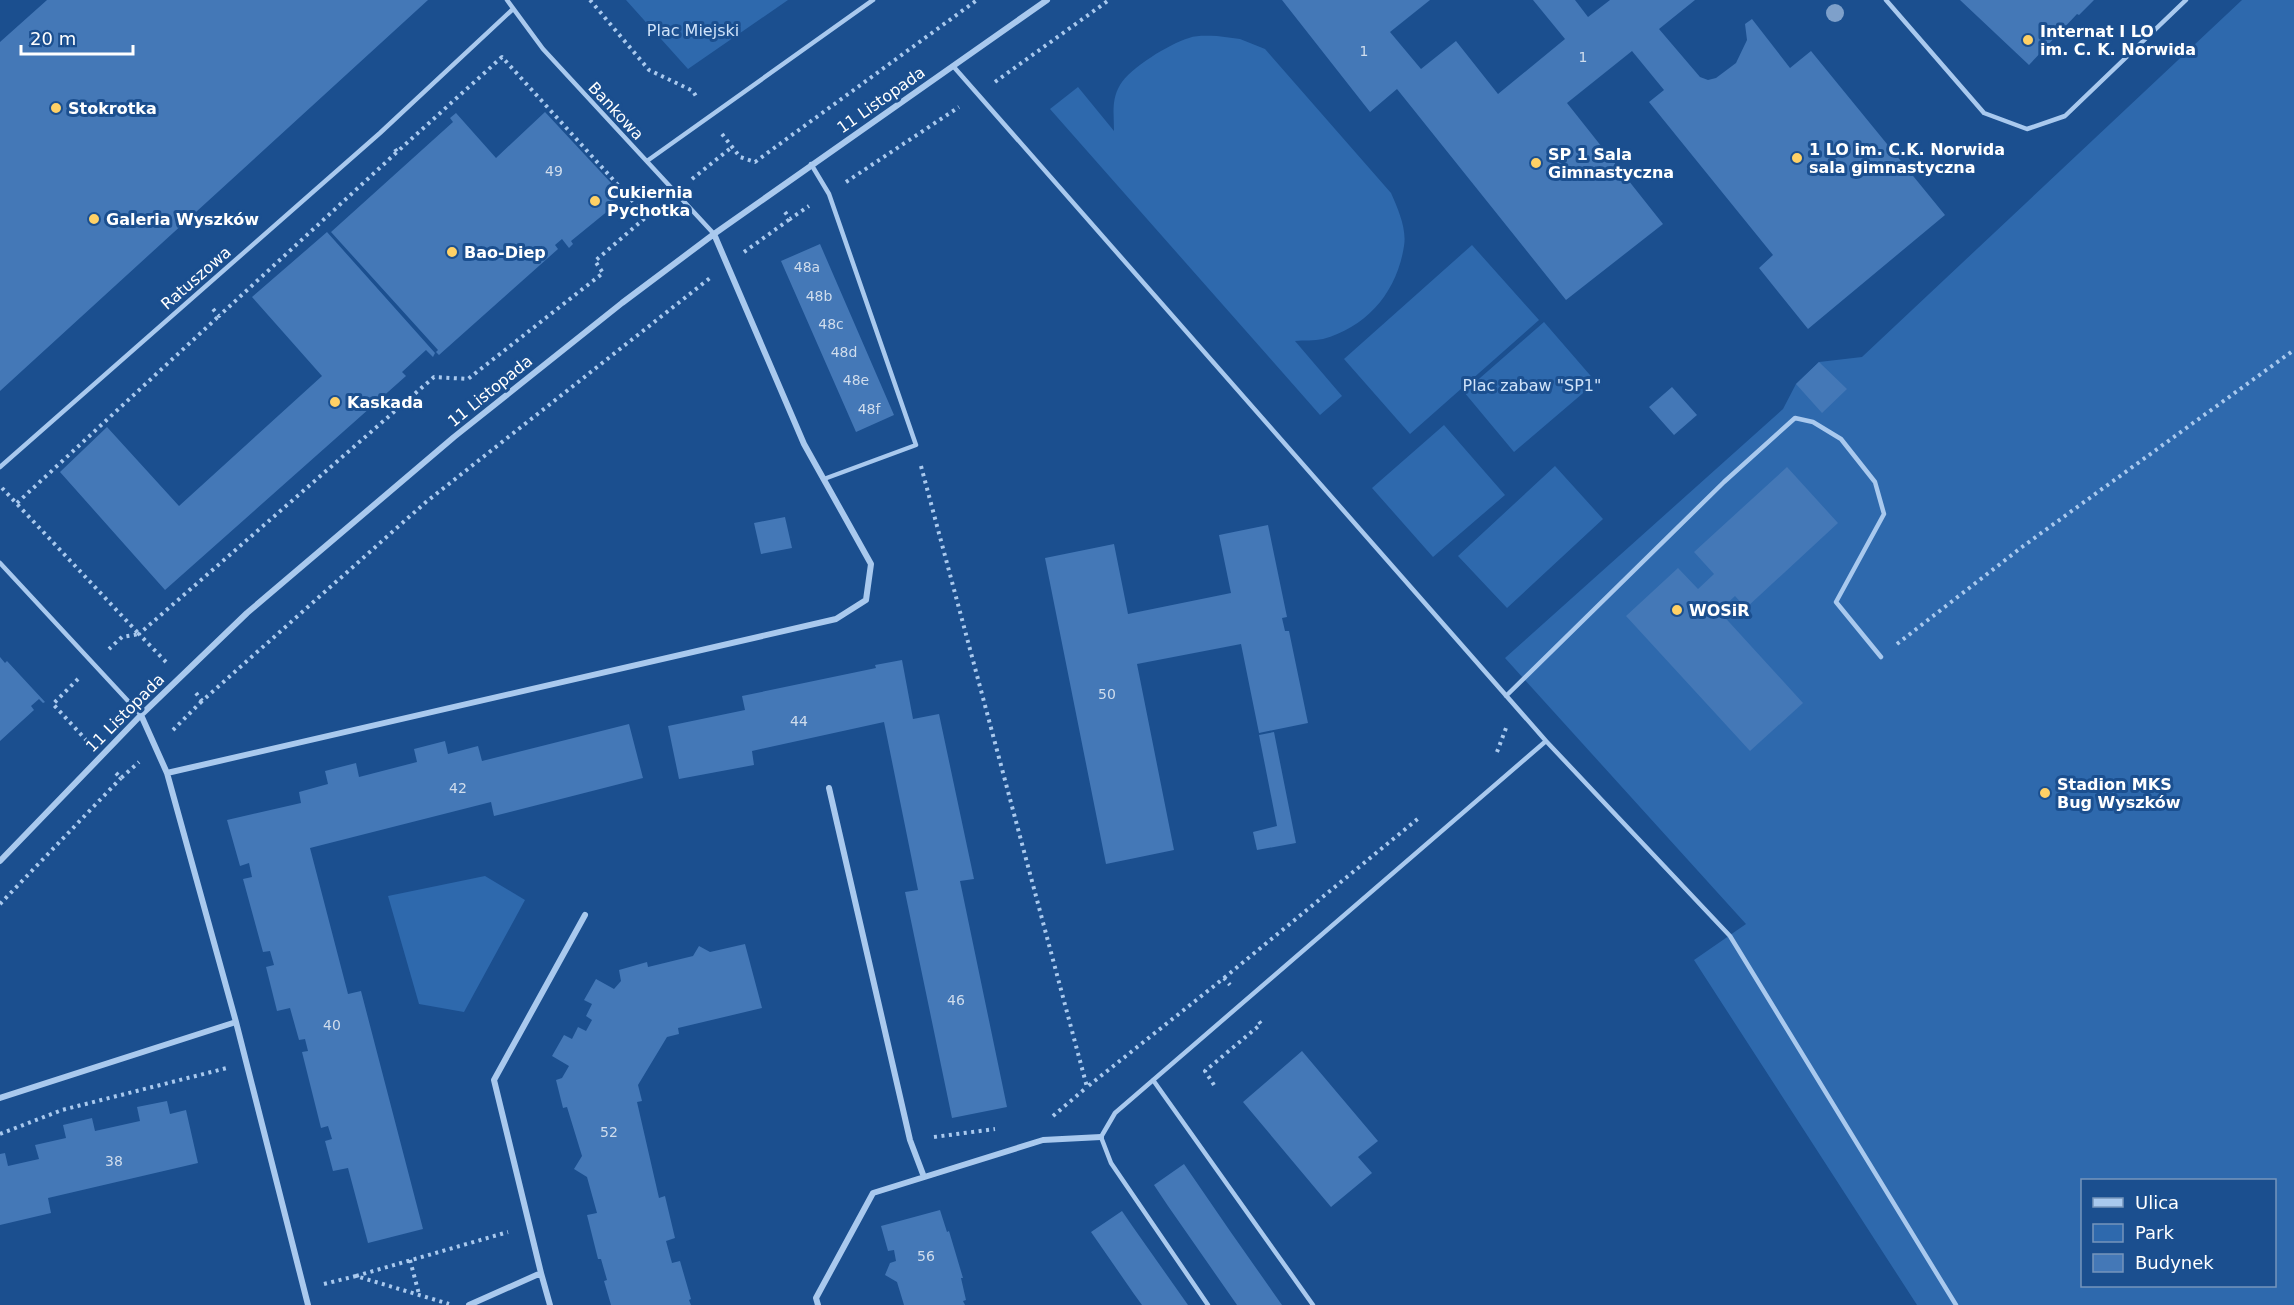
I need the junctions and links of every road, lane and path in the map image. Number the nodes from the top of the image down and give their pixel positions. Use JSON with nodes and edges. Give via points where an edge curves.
{"nodes":[{"id":1,"x":507,"y":0,"type":"edge"},
{"id":2,"x":873,"y":0,"type":"edge"},
{"id":3,"x":1047,"y":0,"type":"edge"},
{"id":4,"x":1109,"y":0,"type":"edge"},
{"id":5,"x":1886,"y":0,"type":"edge"},
{"id":6,"x":2186,"y":0,"type":"edge"},
{"id":7,"x":513,"y":9,"type":"junction"},
{"id":8,"x":953,"y":66,"type":"junction"},
{"id":9,"x":977,"y":95,"type":"junction"},
{"id":10,"x":380,"y":133,"type":"junction"},
{"id":11,"x":397,"y":152,"type":"junction"},
{"id":12,"x":646,"y":161,"type":"junction"},
{"id":13,"x":755,"y":162,"type":"dead end"},
{"id":14,"x":812,"y":164,"type":"junction"},
{"id":15,"x":771,"y":192,"type":"junction"},
{"id":16,"x":829,"y":194,"type":"junction"},
{"id":17,"x":647,"y":217,"type":"dead end"},
{"id":18,"x":714,"y":234,"type":"junction"},
{"id":19,"x":200,"y":291,"type":"junction"},
{"id":20,"x":219,"y":316,"type":"junction"},
{"id":21,"x":2294,"y":350,"type":"edge"},
{"id":22,"x":916,"y":446,"type":"junction"},
{"id":23,"x":0,"y":467,"type":"edge"},
{"id":24,"x":824,"y":479,"type":"junction"},
{"id":25,"x":17,"y":504,"type":"dead end"},
{"id":26,"x":0,"y":563,"type":"edge"},
{"id":27,"x":1881,"y":657,"type":"joint"},
{"id":28,"x":1506,"y":696,"type":"junction"},
{"id":29,"x":1515,"y":707,"type":"junction"},
{"id":30,"x":141,"y":715,"type":"junction"},
{"id":31,"x":1546,"y":741,"type":"junction"},
{"id":32,"x":1496,"y":754,"type":"dead end"},
{"id":33,"x":167,"y":773,"type":"junction"},
{"id":34,"x":121,"y":778,"type":"dead end"},
{"id":35,"x":829,"y":788,"type":"dead end"},
{"id":36,"x":1424,"y":814,"type":"dead end"},
{"id":37,"x":0,"y":861,"type":"edge"},
{"id":38,"x":0,"y":904,"type":"edge"},
{"id":39,"x":585,"y":915,"type":"dead end"},
{"id":40,"x":1224,"y":978,"type":"junction"},
{"id":41,"x":1245,"y":1001,"type":"junction"},
{"id":42,"x":236,"y":1022,"type":"junction"},
{"id":43,"x":246,"y":1064,"type":"junction"},
{"id":44,"x":1153,"y":1080,"type":"junction"},
{"id":45,"x":1214,"y":1085,"type":"dead end"},
{"id":46,"x":1087,"y":1087,"type":"junction"},
{"id":47,"x":0,"y":1098,"type":"edge"},
{"id":48,"x":1046,"y":1122,"type":"dead end"},
{"id":49,"x":1001,"y":1128,"type":"dead end"},
{"id":50,"x":0,"y":1134,"type":"edge"},
{"id":51,"x":1101,"y":1137,"type":"junction"},
{"id":52,"x":910,"y":1140,"type":"junction"},
{"id":53,"x":924,"y":1177,"type":"junction"},
{"id":54,"x":530,"y":1226,"type":"junction"},
{"id":55,"x":410,"y":1260,"type":"junction"},
{"id":56,"x":541,"y":1272,"type":"junction"},
{"id":57,"x":356,"y":1276,"type":"junction"},
{"id":58,"x":304,"y":1290,"type":"junction"},
{"id":59,"x":419,"y":1294,"type":"junction"},
{"id":60,"x":308,"y":1305,"type":"edge"},
{"id":61,"x":452,"y":1305,"type":"edge"},
{"id":62,"x":469,"y":1305,"type":"edge"},
{"id":63,"x":550,"y":1305,"type":"edge"},
{"id":64,"x":818,"y":1305,"type":"edge"},
{"id":65,"x":1208,"y":1305,"type":"edge"},
{"id":66,"x":1313,"y":1305,"type":"edge"},
{"id":67,"x":1956,"y":1305,"type":"edge"}],
"edges":[{"from":1,"to":7,"type":"lane","name":"Bankowa"},
{"from":2,"to":12,"type":"lane"},
{"from":3,"to":8,"type":"street","name":"11 Listopada"},
{"from":4,"to":9,"type":"path"},
{"from":5,"to":6,"type":"lane","via":[[1984,113],[2027,129],[2065,116]]},
{"from":7,"to":10,"type":"lane","name":"Ratuszowa"},
{"from":7,"to":12,"type":"lane","name":"Bankowa","via":[[543,50]]},
{"from":8,"to":9,"type":"lane"},
{"from":8,"to":14,"type":"street","name":"11 Listopada"},
{"from":9,"to":16,"type":"path"},
{"from":9,"to":28,"type":"lane"},
{"from":10,"to":11,"type":"path"},
{"from":10,"to":19,"type":"lane","name":"Ratuszowa"},
{"from":11,"to":17,"type":"path","via":[[502,57]]},
{"from":11,"to":20,"type":"path"},
{"from":12,"to":18,"type":"lane","name":"Bankowa"},
{"from":13,"to":15,"type":"path"},
{"from":14,"to":15,"type":"street","name":"11 Listopada"},
{"from":14,"to":16,"type":"lane"},
{"from":15,"to":16,"type":"path","via":[[790,219]]},
{"from":15,"to":18,"type":"street","name":"11 Listopada"},
{"from":16,"to":22,"type":"lane"},
{"from":18,"to":24,"type":"street","via":[[804,444]]},
{"from":18,"to":30,"type":"street","name":"11 Listopada","via":[[509,393],[335,536],[247,613]]},
{"from":19,"to":20,"type":"path"},
{"from":19,"to":23,"type":"lane","name":"Ratuszowa"},
{"from":20,"to":25,"type":"path"},
{"from":21,"to":27,"type":"path","via":[[2022,547]]},
{"from":22,"to":24,"type":"lane"},
{"from":22,"to":46,"type":"path"},
{"from":24,"to":33,"type":"street","via":[[871,564],[866,600],[836,619]]},
{"from":26,"to":30,"type":"lane"},
{"from":27,"to":28,"type":"lane","via":[[1836,602],[1884,514],[1875,482],[1841,439],[1813,422],[1795,418],[1724,482]]},
{"from":28,"to":29,"type":"lane"},
{"from":29,"to":31,"type":"lane"},
{"from":29,"to":32,"type":"path"},
{"from":30,"to":33,"type":"street"},
{"from":30,"to":37,"type":"street","name":"11 Listopada"},
{"from":31,"to":41,"type":"lane"},
{"from":31,"to":67,"type":"lane","via":[[1730,936]]},
{"from":33,"to":42,"type":"street"},
{"from":34,"to":38,"type":"path"},
{"from":35,"to":52,"type":"street"},
{"from":36,"to":40,"type":"path"},
{"from":39,"to":54,"type":"street","via":[[494,1080]]},
{"from":40,"to":41,"type":"path"},
{"from":40,"to":46,"type":"path"},
{"from":41,"to":44,"type":"lane"},
{"from":41,"to":45,"type":"path","via":[[1261,1024],[1205,1071]]},
{"from":42,"to":43,"type":"street"},
{"from":42,"to":47,"type":"street"},
{"from":43,"to":50,"type":"path","via":[[62,1110]]},
{"from":43,"to":58,"type":"street"},
{"from":44,"to":51,"type":"lane","via":[[1114,1113]]},
{"from":44,"to":66,"type":"lane"},
{"from":46,"to":48,"type":"path"},
{"from":49,"to":52,"type":"path"},
{"from":51,"to":53,"type":"street","via":[[1043,1140]]},
{"from":51,"to":65,"type":"lane","via":[[1112,1163]]},
{"from":52,"to":53,"type":"street"},
{"from":53,"to":64,"type":"street","via":[[873,1193],[816,1298]]},
{"from":54,"to":55,"type":"path"},
{"from":54,"to":56,"type":"street"},
{"from":55,"to":57,"type":"path"},
{"from":55,"to":59,"type":"path"},
{"from":56,"to":62,"type":"street"},
{"from":56,"to":63,"type":"street"},
{"from":57,"to":58,"type":"path"},
{"from":57,"to":59,"type":"path"},
{"from":58,"to":60,"type":"street"},
{"from":59,"to":61,"type":"path"}]}
